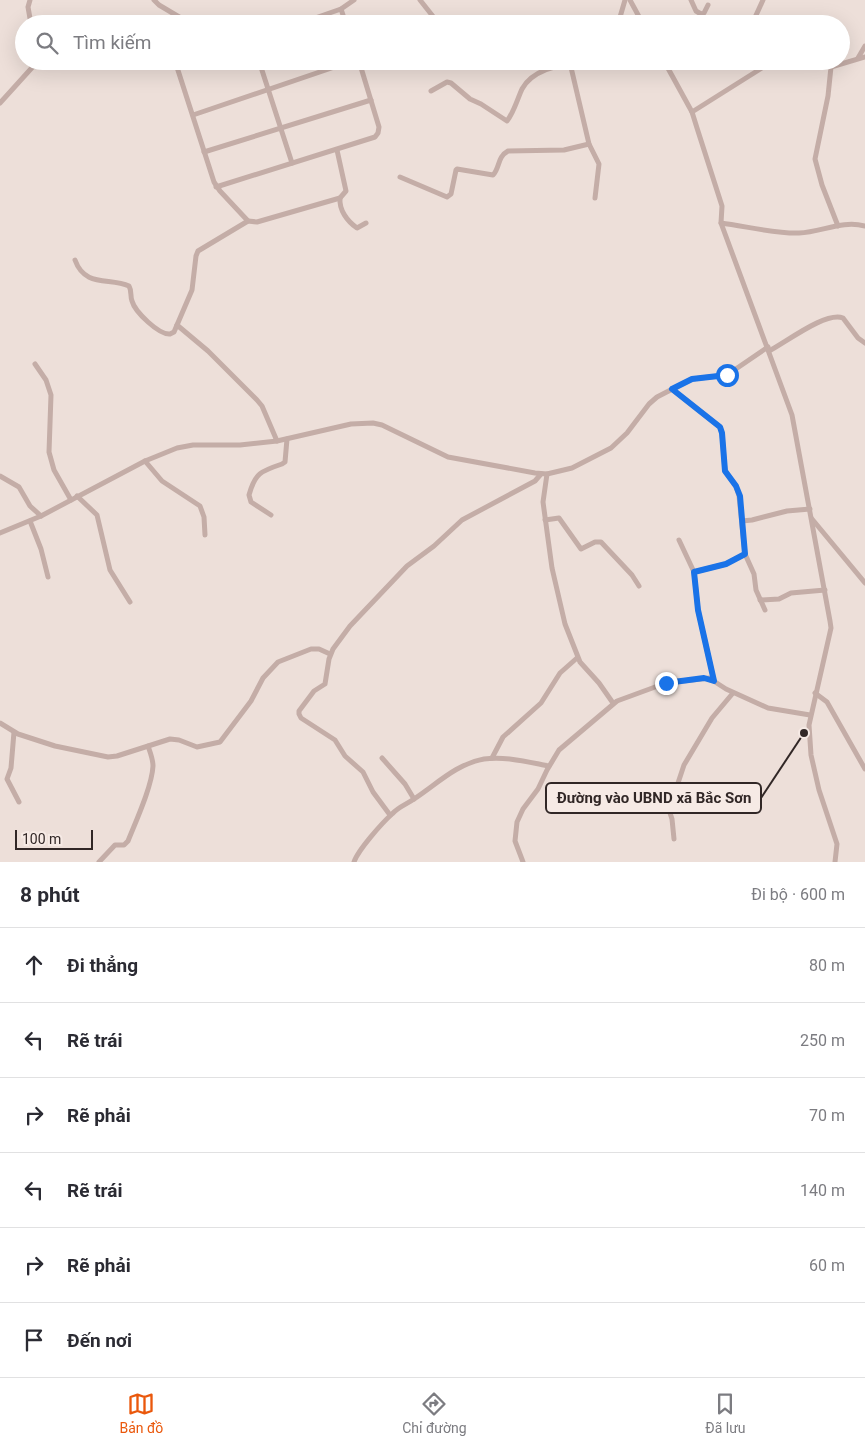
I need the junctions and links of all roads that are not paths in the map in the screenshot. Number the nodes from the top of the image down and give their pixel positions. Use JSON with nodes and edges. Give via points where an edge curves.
{"nodes":[{"id":1,"x":30,"y":0,"type":"edge"},
{"id":2,"x":154,"y":0,"type":"edge"},
{"id":3,"x":354,"y":0,"type":"edge"},
{"id":4,"x":420,"y":0,"type":"edge"},
{"id":5,"x":625,"y":0,"type":"edge"},
{"id":6,"x":630,"y":0,"type":"edge"},
{"id":7,"x":691,"y":0,"type":"edge"},
{"id":8,"x":763,"y":0,"type":"edge"},
{"id":9,"x":708,"y":5,"type":"dead end"},
{"id":10,"x":341,"y":9,"type":"junction"},
{"id":11,"x":29,"y":15,"type":"edge"},
{"id":12,"x":176,"y":15,"type":"edge"},
{"id":13,"x":324,"y":15,"type":"edge"},
{"id":14,"x":343,"y":15,"type":"edge"},
{"id":15,"x":431,"y":15,"type":"edge"},
{"id":16,"x":621,"y":15,"type":"edge"},
{"id":17,"x":638,"y":15,"type":"edge"},
{"id":18,"x":756,"y":15,"type":"edge"},
{"id":19,"x":865,"y":46,"type":"edge"},
{"id":20,"x":865,"y":56,"type":"edge"},
{"id":21,"x":858,"y":58,"type":"junction"},
{"id":22,"x":850,"y":61,"type":"edge"},
{"id":23,"x":30,"y":70,"type":"edge"},
{"id":24,"x":179,"y":70,"type":"edge"},
{"id":25,"x":262,"y":70,"type":"edge"},
{"id":26,"x":325,"y":70,"type":"edge"},
{"id":27,"x":362,"y":70,"type":"edge"},
{"id":28,"x":546,"y":70,"type":"edge"},
{"id":29,"x":572,"y":70,"type":"edge"},
{"id":30,"x":669,"y":70,"type":"edge"},
{"id":31,"x":755,"y":70,"type":"edge"},
{"id":32,"x":831,"y":70,"type":"edge"},
{"id":33,"x":268,"y":89,"type":"junction"},
{"id":34,"x":431,"y":91,"type":"dead end"},
{"id":35,"x":371,"y":100,"type":"junction"},
{"id":36,"x":0,"y":103,"type":"edge"},
{"id":37,"x":692,"y":112,"type":"junction"},
{"id":38,"x":193,"y":115,"type":"junction"},
{"id":39,"x":280,"y":128,"type":"junction"},
{"id":40,"x":589,"y":144,"type":"junction"},
{"id":41,"x":337,"y":150,"type":"junction"},
{"id":42,"x":204,"y":152,"type":"junction"},
{"id":43,"x":292,"y":163,"type":"junction"},
{"id":44,"x":400,"y":177,"type":"dead end"},
{"id":45,"x":216,"y":187,"type":"junction"},
{"id":46,"x":340,"y":198,"type":"junction"},
{"id":47,"x":595,"y":198,"type":"dead end"},
{"id":48,"x":248,"y":221,"type":"junction"},
{"id":49,"x":366,"y":223,"type":"dead end"},
{"id":50,"x":721,"y":223,"type":"junction"},
{"id":51,"x":838,"y":226,"type":"junction"},
{"id":52,"x":865,"y":226,"type":"edge"},
{"id":53,"x":75,"y":260,"type":"dead end"},
{"id":54,"x":177,"y":325,"type":"junction"},
{"id":55,"x":865,"y":343,"type":"edge"},
{"id":56,"x":769,"y":349,"type":"junction"},
{"id":57,"x":35,"y":364,"type":"dead end"},
{"id":58,"x":672,"y":389,"type":"junction"},
{"id":59,"x":287,"y":439,"type":"junction"},
{"id":60,"x":277,"y":441,"type":"junction"},
{"id":61,"x":145,"y":461,"type":"junction"},
{"id":62,"x":544,"y":474,"type":"junction"},
{"id":63,"x":0,"y":476,"type":"edge"},
{"id":64,"x":77,"y":496,"type":"junction"},
{"id":65,"x":71,"y":500,"type":"junction"},
{"id":66,"x":810,"y":509,"type":"junction"},
{"id":67,"x":271,"y":515,"type":"dead end"},
{"id":68,"x":42,"y":516,"type":"junction"},
{"id":69,"x":812,"y":519,"type":"junction"},
{"id":70,"x":545,"y":520,"type":"junction"},
{"id":71,"x":30,"y":521,"type":"junction"},
{"id":72,"x":742,"y":521,"type":"junction"},
{"id":73,"x":0,"y":533,"type":"edge"},
{"id":74,"x":205,"y":535,"type":"dead end"},
{"id":75,"x":679,"y":540,"type":"dead end"},
{"id":76,"x":745,"y":554,"type":"junction"},
{"id":77,"x":694,"y":572,"type":"junction"},
{"id":78,"x":48,"y":577,"type":"dead end"},
{"id":79,"x":865,"y":583,"type":"edge"},
{"id":80,"x":639,"y":586,"type":"dead end"},
{"id":81,"x":825,"y":590,"type":"junction"},
{"id":82,"x":760,"y":600,"type":"junction"},
{"id":83,"x":130,"y":602,"type":"dead end"},
{"id":84,"x":765,"y":610,"type":"dead end"},
{"id":85,"x":330,"y":654,"type":"junction"},
{"id":86,"x":577,"y":658,"type":"junction"},
{"id":87,"x":714,"y":681,"type":"junction"},
{"id":88,"x":733,"y":693,"type":"junction"},
{"id":89,"x":815,"y":694,"type":"junction"},
{"id":90,"x":613,"y":703,"type":"junction"},
{"id":91,"x":810,"y":714,"type":"junction"},
{"id":92,"x":0,"y":723,"type":"edge"},
{"id":93,"x":14,"y":732,"type":"junction"},
{"id":94,"x":148,"y":746,"type":"junction"},
{"id":95,"x":382,"y":758,"type":"dead end"},
{"id":96,"x":492,"y":758,"type":"junction"},
{"id":97,"x":549,"y":766,"type":"junction"},
{"id":98,"x":865,"y":769,"type":"edge"},
{"id":99,"x":414,"y":799,"type":"junction"},
{"id":100,"x":19,"y":802,"type":"dead end"},
{"id":101,"x":390,"y":815,"type":"junction"},
{"id":102,"x":674,"y":839,"type":"dead end"},
{"id":103,"x":100,"y":862,"type":"edge"},
{"id":104,"x":354,"y":862,"type":"edge"},
{"id":105,"x":523,"y":862,"type":"edge"},
{"id":106,"x":835,"y":862,"type":"edge"}],
"edges":[{"from":1,"to":11,"type":"street"},
{"from":2,"to":12,"type":"street"},
{"from":3,"to":10,"type":"street"},
{"from":4,"to":15,"type":"street"},
{"from":5,"to":16,"type":"street"},
{"from":6,"to":17,"type":"street"},
{"from":7,"to":9,"type":"street","via":[[701,14]]},
{"from":8,"to":18,"type":"street"},
{"from":10,"to":13,"type":"street"},
{"from":10,"to":14,"type":"street"},
{"from":19,"to":21,"type":"street"},
{"from":20,"to":21,"type":"street"},
{"from":21,"to":22,"type":"street"},
{"from":23,"to":36,"type":"street"},
{"from":24,"to":38,"type":"street"},
{"from":25,"to":33,"type":"street"},
{"from":26,"to":33,"type":"street"},
{"from":27,"to":35,"type":"street"},
{"from":28,"to":34,"type":"street","via":[[530,79],[507,121],[470,99],[451,83]]},
{"from":29,"to":40,"type":"street"},
{"from":30,"to":37,"type":"street"},
{"from":31,"to":37,"type":"street"},
{"from":32,"to":51,"type":"street","via":[[815,159]]},
{"from":33,"to":38,"type":"street"},
{"from":33,"to":39,"type":"street"},
{"from":35,"to":39,"type":"street"},
{"from":35,"to":41,"type":"street","via":[[378,133],[375,137]]},
{"from":37,"to":50,"type":"street","via":[[722,206]]},
{"from":38,"to":42,"type":"street"},
{"from":39,"to":42,"type":"street"},
{"from":39,"to":43,"type":"street"},
{"from":40,"to":44,"type":"street","via":[[564,150],[508,151],[501,156],[496,173],[492,175],[457,168],[451,194],[447,196]]},
{"from":40,"to":47,"type":"street","via":[[599,164]]},
{"from":41,"to":43,"type":"street"},
{"from":41,"to":46,"type":"street","via":[[346,191]]},
{"from":42,"to":45,"type":"street"},
{"from":43,"to":45,"type":"street"},
{"from":45,"to":48,"type":"street"},
{"from":46,"to":48,"type":"street","via":[[257,222]]},
{"from":46,"to":49,"type":"street","via":[[341,208],[350,222],[357,228]]},
{"from":48,"to":54,"type":"street","via":[[198,251],[192,290]]},
{"from":50,"to":51,"type":"street","via":[[793,233]]},
{"from":50,"to":56,"type":"street"},
{"from":51,"to":52,"type":"street","via":[[853,223]]},
{"from":53,"to":54,"type":"street","via":[[83,273],[104,282],[129,286],[134,307],[162,333],[174,332]]},
{"from":54,"to":60,"type":"street","via":[[208,350],[257,400]]},
{"from":55,"to":56,"type":"street","via":[[843,318],[835,317],[810,326]]},
{"from":56,"to":58,"type":"street","via":[[727,375],[692,379]]},
{"from":56,"to":66,"type":"street","via":[[792,415]]},
{"from":57,"to":65,"type":"street","via":[[51,395],[50,461]]},
{"from":58,"to":62,"type":"street","via":[[653,400],[627,434],[611,448],[572,468]]},
{"from":58,"to":72,"type":"street","via":[[720,427],[724,466],[738,491]]},
{"from":59,"to":60,"type":"street"},
{"from":59,"to":62,"type":"street","via":[[351,424],[373,423],[391,428],[448,457]]},
{"from":59,"to":67,"type":"street","via":[[285,462],[258,474],[249,495],[251,502]]},
{"from":60,"to":61,"type":"street","via":[[184,446]]},
{"from":61,"to":64,"type":"street"},
{"from":61,"to":74,"type":"street","via":[[159,478],[200,506]]},
{"from":62,"to":70,"type":"street"},
{"from":62,"to":85,"type":"street","via":[[462,520],[407,566],[350,626]]},
{"from":63,"to":68,"type":"street","via":[[19,487],[30,506]]},
{"from":64,"to":65,"type":"street"},
{"from":64,"to":83,"type":"street","via":[[97,515],[110,570]]},
{"from":65,"to":68,"type":"street"},
{"from":66,"to":69,"type":"street"},
{"from":66,"to":72,"type":"street"},
{"from":68,"to":71,"type":"street"},
{"from":69,"to":79,"type":"street"},
{"from":69,"to":81,"type":"street"},
{"from":70,"to":80,"type":"street","via":[[559,518],[582,549],[601,542]]},
{"from":70,"to":86,"type":"street","via":[[552,568]]},
{"from":71,"to":73,"type":"street"},
{"from":71,"to":78,"type":"street"},
{"from":72,"to":76,"type":"street"},
{"from":75,"to":77,"type":"street"},
{"from":76,"to":77,"type":"street","via":[[726,564]]},
{"from":76,"to":82,"type":"street"},
{"from":77,"to":87,"type":"street","via":[[698,610]]},
{"from":81,"to":82,"type":"street"},
{"from":81,"to":89,"type":"street","via":[[831,628]]},
{"from":82,"to":84,"type":"street"},
{"from":85,"to":94,"type":"street","via":[[311,649],[278,662],[263,678],[251,701],[220,742],[197,747],[174,739]]},
{"from":85,"to":101,"type":"street","via":[[327,682],[314,691],[298,714],[335,740],[345,756],[363,772]]},
{"from":86,"to":90,"type":"street"},
{"from":86,"to":96,"type":"street","via":[[563,669],[541,703],[503,737]]},
{"from":87,"to":88,"type":"street"},
{"from":87,"to":90,"type":"street","via":[[704,678],[666,683]]},
{"from":88,"to":91,"type":"street","via":[[768,708]]},
{"from":88,"to":102,"type":"street","via":[[712,718],[684,765],[669,810]]},
{"from":89,"to":91,"type":"street"},
{"from":89,"to":98,"type":"street","via":[[827,702]]},
{"from":90,"to":97,"type":"street","via":[[562,748]]},
{"from":91,"to":106,"type":"street","via":[[811,754],[837,844]]},
{"from":92,"to":93,"type":"street"},
{"from":93,"to":94,"type":"street","via":[[55,746],[112,757]]},
{"from":93,"to":100,"type":"street","via":[[7,780]]},
{"from":94,"to":103,"type":"street","via":[[152,771],[128,841],[113,847]]},
{"from":95,"to":99,"type":"street"},
{"from":96,"to":97,"type":"street"},
{"from":96,"to":99,"type":"street","via":[[448,774]]},
{"from":97,"to":105,"type":"street","via":[[517,822],[516,841]]},
{"from":99,"to":101,"type":"street"},
{"from":101,"to":104,"type":"street"}]}
